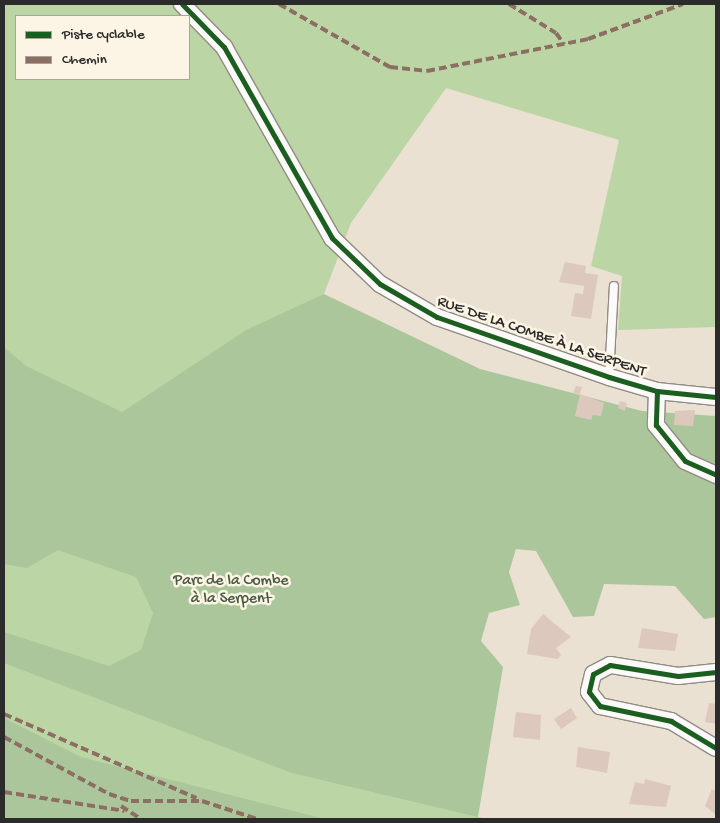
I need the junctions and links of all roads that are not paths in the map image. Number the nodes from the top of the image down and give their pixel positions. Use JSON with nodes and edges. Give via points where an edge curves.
{"nodes":[{"id":1,"x":182,"y":4,"type":"edge"},
{"id":2,"x":614,"y":286,"type":"dead end"},
{"id":3,"x":609,"y":377,"type":"junction"},
{"id":4,"x":656,"y":390,"type":"junction"},
{"id":5,"x":716,"y":398,"type":"edge"},
{"id":6,"x":716,"y":475,"type":"edge"},
{"id":7,"x":716,"y":672,"type":"edge"},
{"id":8,"x":716,"y":748,"type":"edge"}],
"edges":[{"from":1,"to":3,"type":"street","name":"RUE DE LA COMBE À LA SERPENT","via":[[224,47],[332,238],[380,284],[438,318]]},
{"from":2,"to":3,"type":"lane"},
{"from":3,"to":4,"type":"street","name":"RUE DE LA COMBE À LA SERPENT"},
{"from":4,"to":5,"type":"street","name":"RUE DE LA COMBE À LA SERPENT"},
{"from":4,"to":6,"type":"street","via":[[656,425],[685,461]]},
{"from":7,"to":8,"type":"street","via":[[678,676],[610,665],[593,674],[589,692],[600,706],[671,721]]}]}
